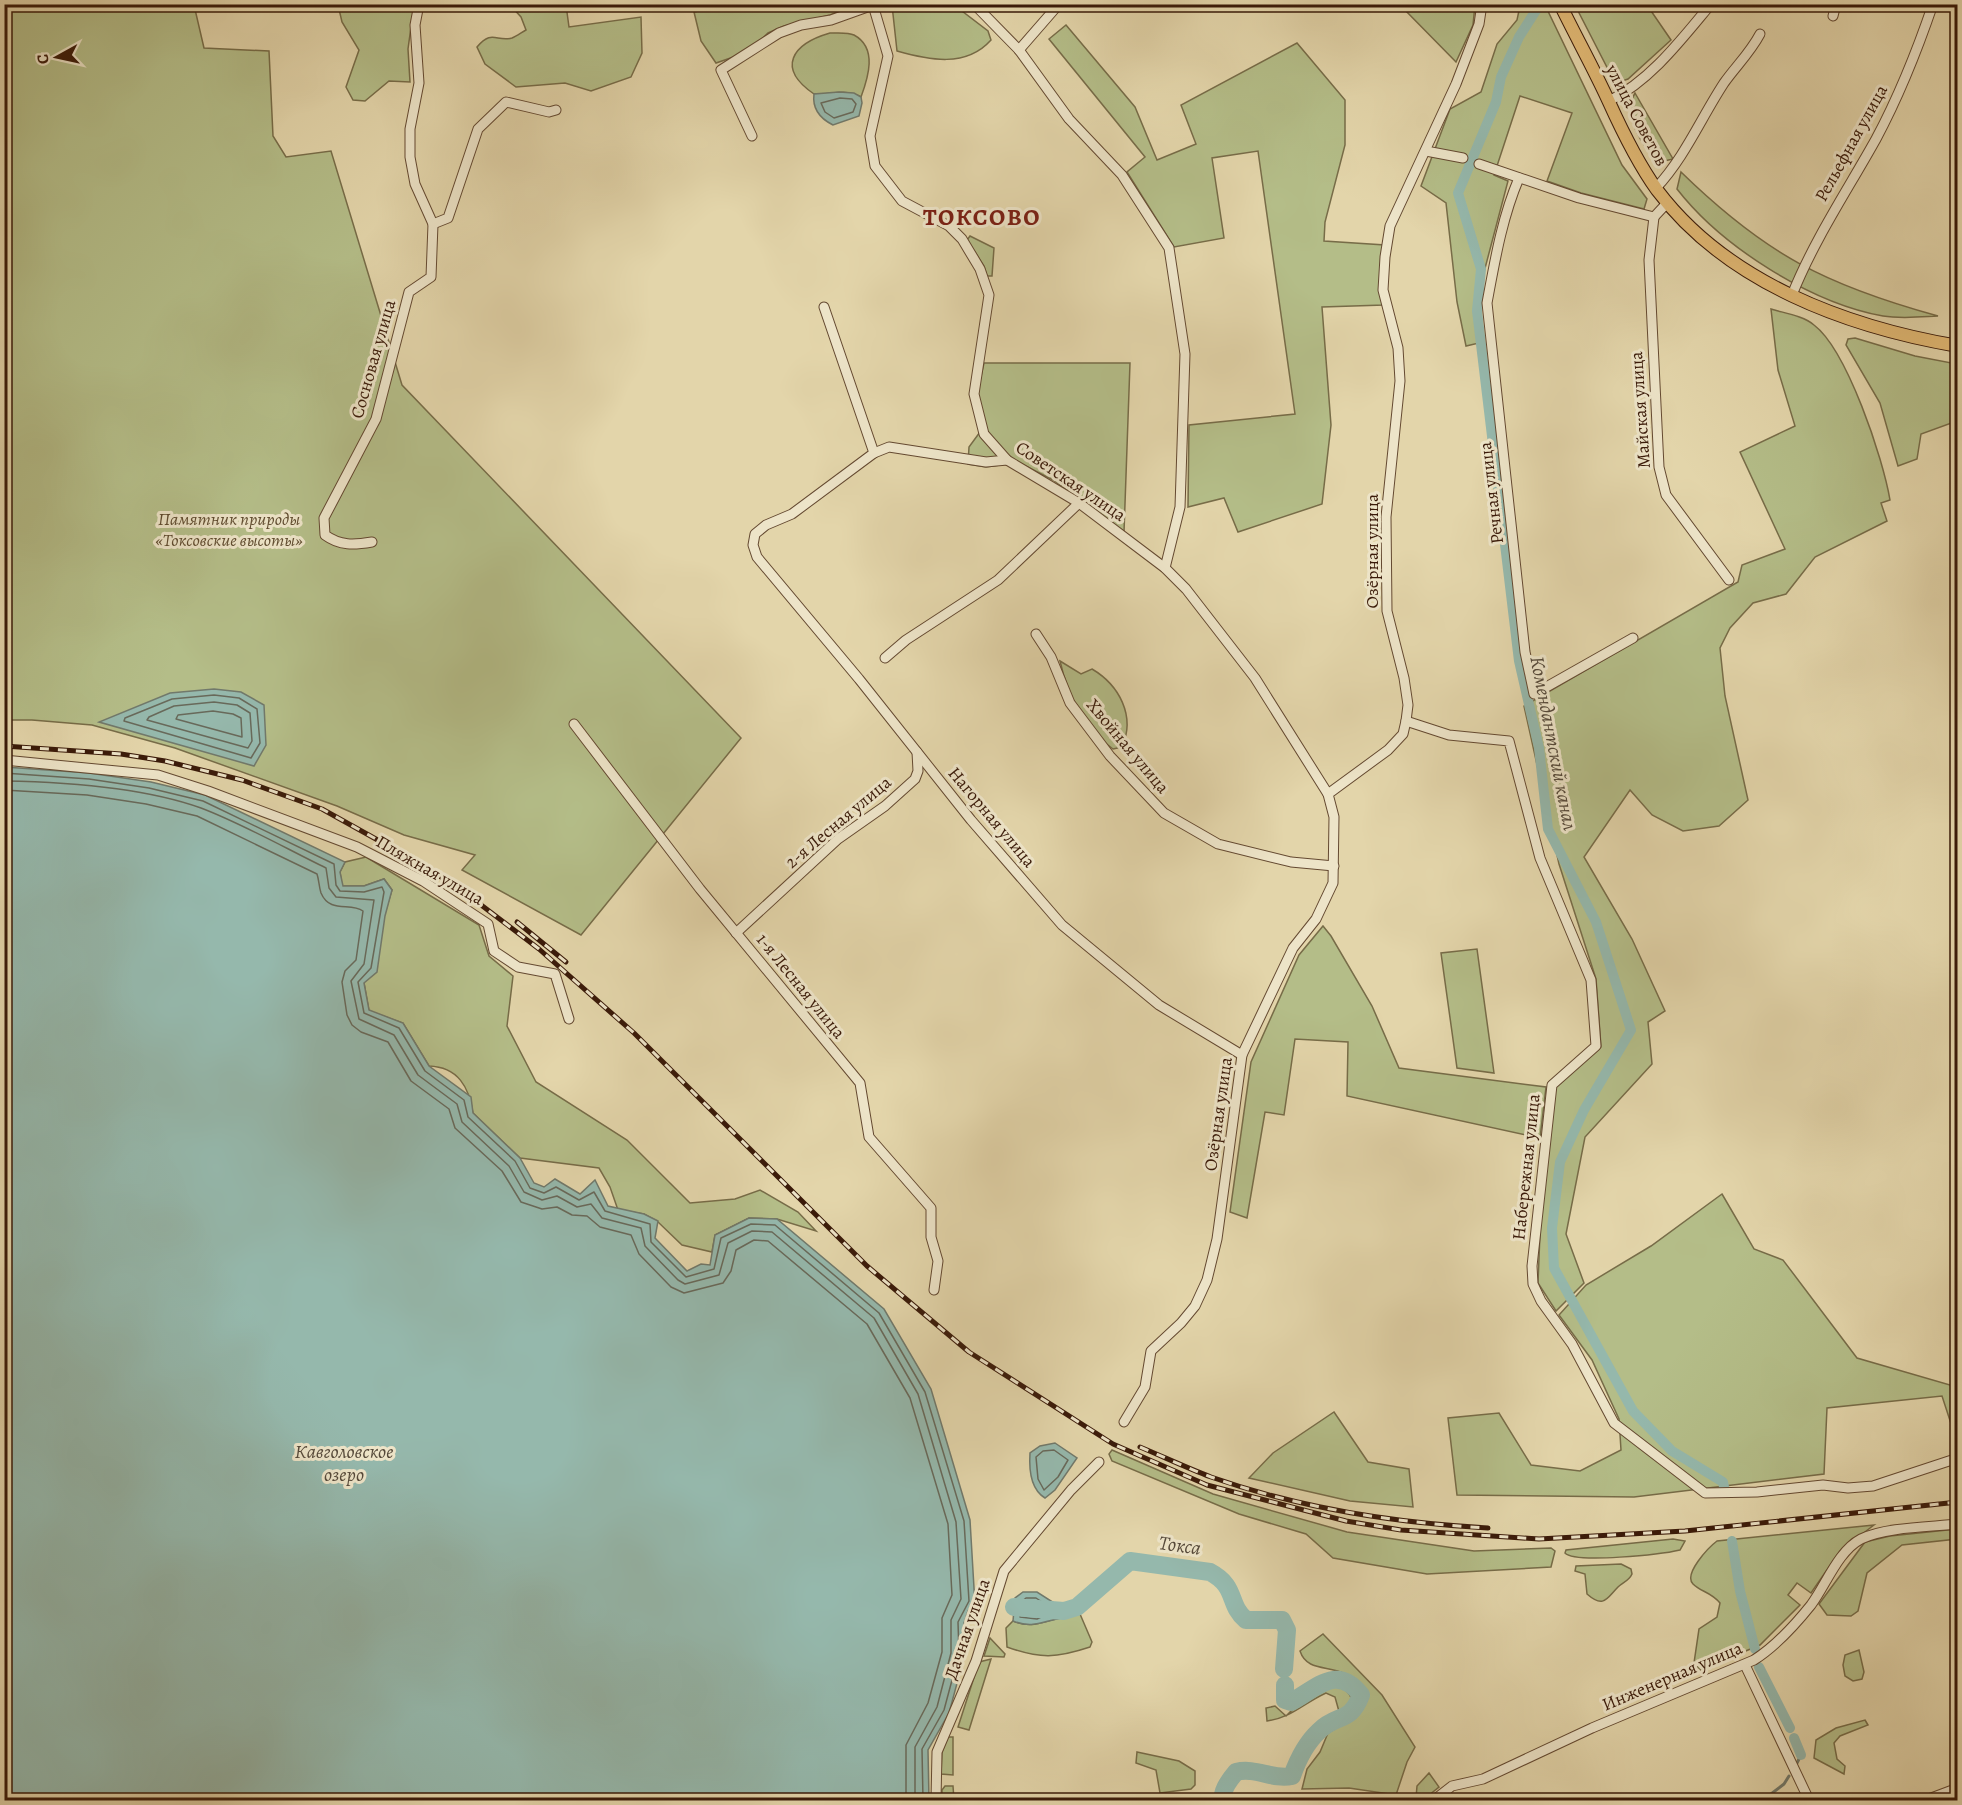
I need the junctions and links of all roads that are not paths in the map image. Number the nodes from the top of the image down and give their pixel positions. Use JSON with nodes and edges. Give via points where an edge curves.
{"nodes":[{"id":1,"x":419,"y":4,"type":"edge"},
{"id":2,"x":873,"y":4,"type":"edge"},
{"id":3,"x":974,"y":4,"type":"edge"},
{"id":4,"x":1059,"y":4,"type":"edge"},
{"id":5,"x":1482,"y":4,"type":"edge"},
{"id":6,"x":1560,"y":4,"type":"edge"},
{"id":7,"x":1711,"y":4,"type":"edge"},
{"id":8,"x":1836,"y":4,"type":"edge"},
{"id":9,"x":1933,"y":4,"type":"edge"},
{"id":10,"x":1833,"y":16,"type":"dead end"},
{"id":11,"x":1760,"y":34,"type":"dead end"},
{"id":12,"x":1019,"y":50,"type":"junction"},
{"id":13,"x":1609,"y":102,"type":"junction"},
{"id":14,"x":556,"y":110,"type":"dead end"},
{"id":15,"x":752,"y":136,"type":"dead end"},
{"id":16,"x":1426,"y":151,"type":"junction"},
{"id":17,"x":1463,"y":158,"type":"dead end"},
{"id":18,"x":1479,"y":164,"type":"dead end"},
{"id":19,"x":1519,"y":178,"type":"junction"},
{"id":20,"x":1656,"y":188,"type":"junction"},
{"id":21,"x":1668,"y":202,"type":"junction"},
{"id":22,"x":1654,"y":217,"type":"junction"},
{"id":23,"x":433,"y":224,"type":"junction"},
{"id":24,"x":1792,"y":295,"type":"junction"},
{"id":25,"x":824,"y":307,"type":"dead end"},
{"id":26,"x":1958,"y":346,"type":"edge"},
{"id":27,"x":874,"y":453,"type":"junction"},
{"id":28,"x":1007,"y":460,"type":"junction"},
{"id":29,"x":1079,"y":503,"type":"junction"},
{"id":30,"x":372,"y":542,"type":"dead end"},
{"id":31,"x":1165,"y":568,"type":"junction"},
{"id":32,"x":1729,"y":580,"type":"dead end"},
{"id":33,"x":1036,"y":634,"type":"dead end"},
{"id":34,"x":1632,"y":638,"type":"dead end"},
{"id":35,"x":885,"y":658,"type":"dead end"},
{"id":36,"x":1406,"y":721,"type":"junction"},
{"id":37,"x":574,"y":724,"type":"dead end"},
{"id":38,"x":918,"y":752,"type":"junction"},
{"id":39,"x":4,"y":760,"type":"edge"},
{"id":40,"x":1328,"y":794,"type":"junction"},
{"id":41,"x":1334,"y":866,"type":"junction"},
{"id":42,"x":736,"y":933,"type":"junction"},
{"id":43,"x":569,"y":1019,"type":"dead end"},
{"id":44,"x":1242,"y":1055,"type":"junction"},
{"id":45,"x":934,"y":1290,"type":"dead end"},
{"id":46,"x":1124,"y":1422,"type":"dead end"},
{"id":47,"x":1958,"y":1458,"type":"edge"},
{"id":48,"x":1099,"y":1462,"type":"dead end"},
{"id":49,"x":1958,"y":1524,"type":"edge"},
{"id":50,"x":1745,"y":1665,"type":"junction"},
{"id":51,"x":1958,"y":1788,"type":"edge"},
{"id":52,"x":936,"y":1800,"type":"edge"},
{"id":53,"x":1434,"y":1800,"type":"edge"},
{"id":54,"x":1809,"y":1800,"type":"edge"},
{"id":55,"x":1926,"y":1800,"type":"edge"}],
"edges":[{"from":1,"to":23,"type":"street","name":"Сосновая улица","via":[[415,25],[420,83],[410,129],[410,157],[415,184]]},
{"from":2,"to":15,"type":"street","via":[[779,33],[722,69]]},
{"from":2,"to":28,"type":"street","name":"Советская улица","via":[[888,56],[870,136],[875,166],[902,201],[949,226],[980,269],[989,296],[974,394],[984,434]]},
{"from":3,"to":12,"type":"street"},
{"from":4,"to":12,"type":"street"},
{"from":5,"to":16,"type":"street","name":"Озёрная улица","via":[[1479,24]]},
{"from":6,"to":13,"type":"main road","name":"улица Советов"},
{"from":7,"to":13,"type":"street","via":[[1627,93]]},
{"from":8,"to":10,"type":"street"},
{"from":9,"to":24,"type":"street","name":"Рельефная улица","via":[[1905,80],[1812,250]]},
{"from":11,"to":20,"type":"street","via":[[1670,173]]},
{"from":12,"to":31,"type":"street","via":[[1070,119],[1122,175],[1169,248],[1185,354],[1180,507]]},
{"from":13,"to":20,"type":"main road","name":"улица Советов","via":[[1634,156]]},
{"from":14,"to":23,"type":"street","via":[[549,112],[506,102],[478,129],[448,218]]},
{"from":16,"to":17,"type":"street"},
{"from":16,"to":36,"type":"street","name":"Озёрная улица","via":[[1390,226],[1384,257],[1383,290],[1398,348],[1400,381],[1386,517],[1387,611],[1405,687]]},
{"from":18,"to":19,"type":"street"},
{"from":19,"to":22,"type":"street"},
{"from":19,"to":34,"type":"street","name":"Речная улица","via":[[1510,198],[1487,303],[1534,694]]},
{"from":20,"to":21,"type":"main road","name":"улица Советов"},
{"from":21,"to":22,"type":"street"},
{"from":21,"to":24,"type":"main road","name":"улица Советов","via":[[1710,243]]},
{"from":22,"to":32,"type":"street","name":"Майская улица","via":[[1649,260],[1659,467],[1666,495]]},
{"from":23,"to":30,"type":"street","name":"Сосновая улица","via":[[431,277],[409,292],[376,419],[324,518],[325,535],[334,541],[353,545]]},
{"from":24,"to":26,"type":"main road","name":"улица Советов","via":[[1830,313]]},
{"from":25,"to":27,"type":"street"},
{"from":27,"to":28,"type":"street","via":[[889,447],[986,462]]},
{"from":27,"to":38,"type":"street","name":"Нагорная улица","via":[[792,514],[766,525],[755,534],[753,545],[757,557]]},
{"from":28,"to":29,"type":"street","name":"Советская улица"},
{"from":29,"to":31,"type":"street","name":"Советская улица"},
{"from":29,"to":35,"type":"street","via":[[998,580]]},
{"from":31,"to":40,"type":"street","name":"Советская улица","via":[[1210,617],[1255,678]]},
{"from":33,"to":41,"type":"street","name":"Хвойная улица","via":[[1051,657],[1070,704],[1110,756],[1164,813],[1218,844],[1291,862]]},
{"from":36,"to":40,"type":"street","via":[[1403,734],[1388,750]]},
{"from":36,"to":47,"type":"street","name":"Набережная улица","via":[[1449,735],[1509,741],[1540,858],[1591,980],[1596,1046],[1551,1085],[1536,1209],[1533,1284],[1572,1344],[1614,1423],[1705,1493],[1823,1485],[1873,1486]]},
{"from":37,"to":42,"type":"street","name":"1-я Лесная улица"},
{"from":38,"to":42,"type":"street","name":"2-я Лесная улица","via":[[915,779],[838,839]]},
{"from":38,"to":44,"type":"street","name":"Нагорная улица","via":[[1062,925],[1159,1005]]},
{"from":39,"to":43,"type":"street","name":"Пляжная улица","via":[[158,775],[297,822],[357,847],[423,881],[488,924],[495,951],[518,967],[555,974]]},
{"from":40,"to":41,"type":"street","name":"Озёрная улица","via":[[1334,817]]},
{"from":41,"to":44,"type":"street","name":"Озёрная улица","via":[[1333,883],[1316,919],[1293,948]]},
{"from":42,"to":45,"type":"street","name":"1-я Лесная улица","via":[[860,1083],[869,1137],[931,1208],[931,1237],[938,1261]]},
{"from":44,"to":46,"type":"street","name":"Озёрная улица","via":[[1207,1280],[1195,1306],[1151,1351],[1145,1387]]},
{"from":48,"to":52,"type":"street","name":"Дачная улица","via":[[1004,1571],[976,1661],[937,1752]]},
{"from":49,"to":50,"type":"street","name":"Инженерная улица","via":[[1862,1539],[1848,1551],[1810,1606],[1771,1649]]},
{"from":50,"to":53,"type":"street","name":"Инженерная улица","via":[[1675,1692],[1483,1779],[1452,1786]]},
{"from":50,"to":54,"type":"street"},
{"from":51,"to":55,"type":"street"}]}
